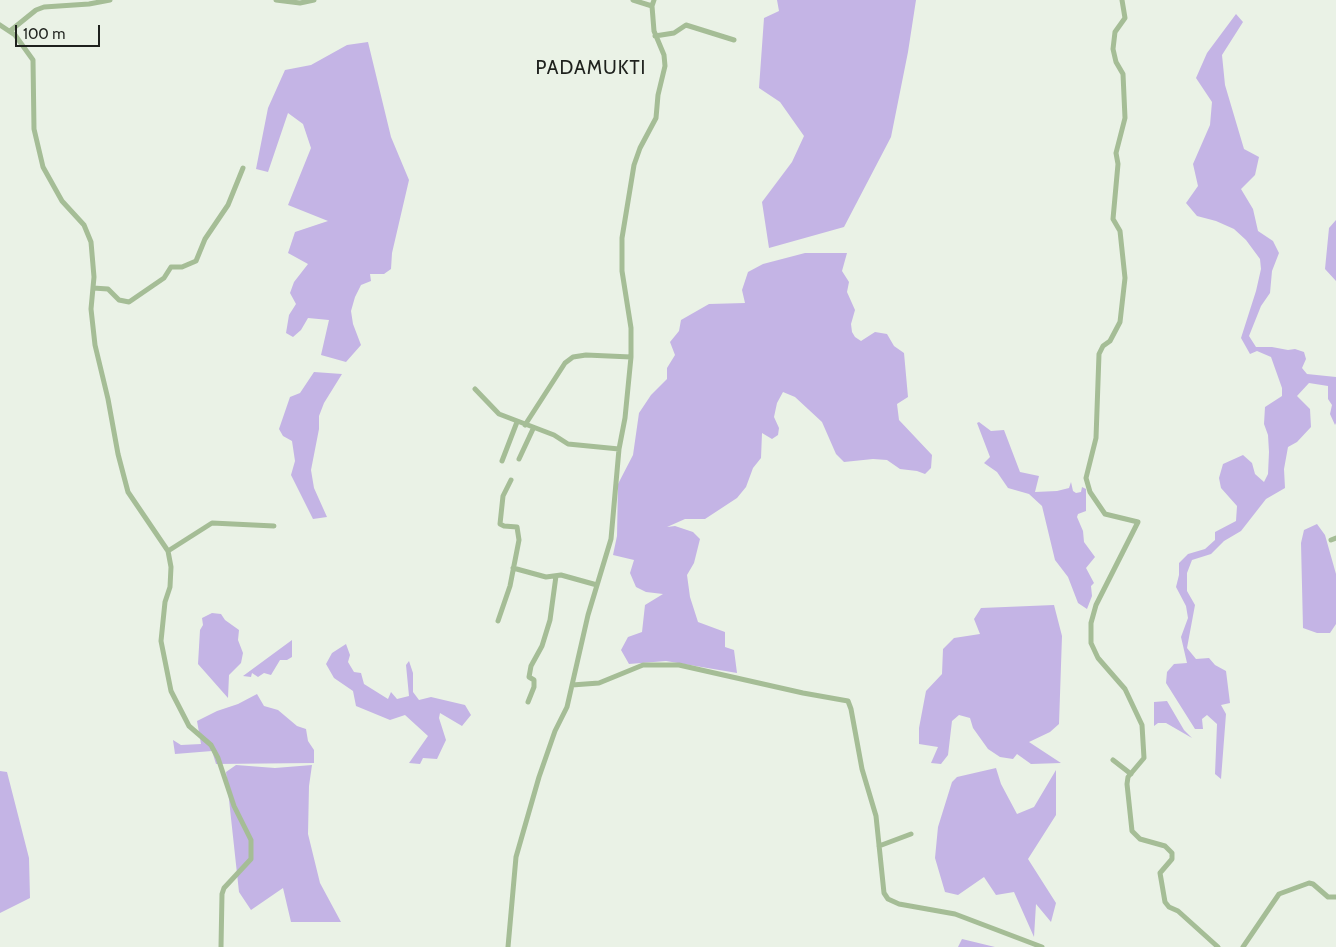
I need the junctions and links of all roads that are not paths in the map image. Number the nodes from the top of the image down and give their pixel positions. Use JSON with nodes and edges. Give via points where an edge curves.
{"nodes":[{"id":1,"x":110,"y":0,"type":"edge"},
{"id":2,"x":276,"y":0,"type":"edge"},
{"id":3,"x":314,"y":0,"type":"edge"},
{"id":4,"x":633,"y":0,"type":"edge"},
{"id":5,"x":1122,"y":0,"type":"edge"},
{"id":6,"x":653,"y":3,"type":"edge"},
{"id":7,"x":0,"y":25,"type":"edge"},
{"id":8,"x":10,"y":31,"type":"junction"},
{"id":9,"x":655,"y":36,"type":"junction"},
{"id":10,"x":734,"y":40,"type":"dead end"},
{"id":11,"x":243,"y":168,"type":"dead end"},
{"id":12,"x":93,"y":288,"type":"junction"},
{"id":13,"x":631,"y":357,"type":"junction"},
{"id":14,"x":475,"y":389,"type":"dead end"},
{"id":15,"x":517,"y":422,"type":"junction"},
{"id":16,"x":525,"y":426,"type":"junction"},
{"id":17,"x":533,"y":429,"type":"junction"},
{"id":18,"x":619,"y":449,"type":"junction"},
{"id":19,"x":519,"y":459,"type":"dead end"},
{"id":20,"x":502,"y":461,"type":"dead end"},
{"id":21,"x":511,"y":480,"type":"dead end"},
{"id":22,"x":274,"y":526,"type":"dead end"},
{"id":23,"x":168,"y":551,"type":"junction"},
{"id":24,"x":513,"y":568,"type":"junction"},
{"id":25,"x":556,"y":576,"type":"junction"},
{"id":26,"x":597,"y":586,"type":"junction"},
{"id":27,"x":498,"y":621,"type":"dead end"},
{"id":28,"x":572,"y":685,"type":"junction"},
{"id":29,"x":528,"y":702,"type":"dead end"},
{"id":30,"x":1113,"y":760,"type":"dead end"},
{"id":31,"x":1131,"y":774,"type":"junction"},
{"id":32,"x":911,"y":834,"type":"dead end"},
{"id":33,"x":879,"y":846,"type":"junction"},
{"id":34,"x":1336,"y":897,"type":"edge"},
{"id":35,"x":221,"y":947,"type":"edge"},
{"id":36,"x":508,"y":947,"type":"edge"},
{"id":37,"x":1042,"y":947,"type":"edge"},
{"id":38,"x":1218,"y":947,"type":"edge"},
{"id":39,"x":1243,"y":947,"type":"edge"}],
"edges":[{"from":1,"to":8,"type":"street","via":[[44,7]]},
{"from":2,"to":3,"type":"street","via":[[300,3]]},
{"from":4,"to":6,"type":"street"},
{"from":5,"to":31,"type":"street","via":[[1124,18],[1115,32],[1113,49],[1123,74],[1125,118],[1116,153],[1118,164],[1112,219],[1120,231],[1125,278],[1120,322],[1099,354],[1096,438],[1086,478],[1090,492],[1105,514],[1138,522],[1096,606],[1091,623],[1092,642],[1098,658],[1120,682],[1141,721],[1144,758]]},
{"from":6,"to":9,"type":"street"},
{"from":7,"to":8,"type":"street"},
{"from":8,"to":12,"type":"street","via":[[34,64],[34,129],[38,148],[49,182],[87,231],[94,272]]},
{"from":9,"to":10,"type":"street","via":[[674,33],[686,25]]},
{"from":9,"to":13,"type":"street","via":[[664,55],[665,66],[654,123],[634,165],[622,238]]},
{"from":11,"to":12,"type":"street","via":[[228,205],[205,239],[196,261],[182,267],[171,267],[164,278],[129,302],[119,300],[108,290]]},
{"from":12,"to":23,"type":"street","via":[[91,309],[95,345],[128,492]]},
{"from":13,"to":16,"type":"street","via":[[573,357],[565,363]]},
{"from":13,"to":18,"type":"street","via":[[626,418]]},
{"from":14,"to":15,"type":"street","via":[[498,413]]},
{"from":15,"to":16,"type":"street"},
{"from":15,"to":20,"type":"street"},
{"from":16,"to":17,"type":"street"},
{"from":17,"to":18,"type":"street","via":[[568,444]]},
{"from":17,"to":19,"type":"street"},
{"from":18,"to":26,"type":"street","via":[[611,539]]},
{"from":21,"to":24,"type":"street","via":[[502,498],[500,524],[518,528]]},
{"from":22,"to":23,"type":"street","via":[[212,523]]},
{"from":23,"to":35,"type":"street","via":[[170,587],[161,641],[171,691],[189,726],[215,751],[252,847],[251,859],[222,894]]},
{"from":24,"to":25,"type":"street"},
{"from":24,"to":27,"type":"street"},
{"from":25,"to":26,"type":"street"},
{"from":25,"to":29,"type":"street","via":[[550,619],[542,646],[530,666],[529,676],[534,680],[534,687]]},
{"from":26,"to":28,"type":"street"},
{"from":28,"to":33,"type":"street","via":[[599,684],[643,665],[679,665],[803,694],[848,701],[876,816]]},
{"from":28,"to":36,"type":"street","via":[[567,707],[539,777],[516,857]]},
{"from":30,"to":31,"type":"street"},
{"from":31,"to":38,"type":"street","via":[[1127,784],[1132,831],[1140,839],[1166,846],[1172,853],[1172,859],[1160,873],[1165,902]]},
{"from":32,"to":33,"type":"street"},
{"from":33,"to":37,"type":"street","via":[[884,893],[888,899],[954,914]]},
{"from":34,"to":39,"type":"street","via":[[1328,897],[1309,883],[1279,894]]}]}
